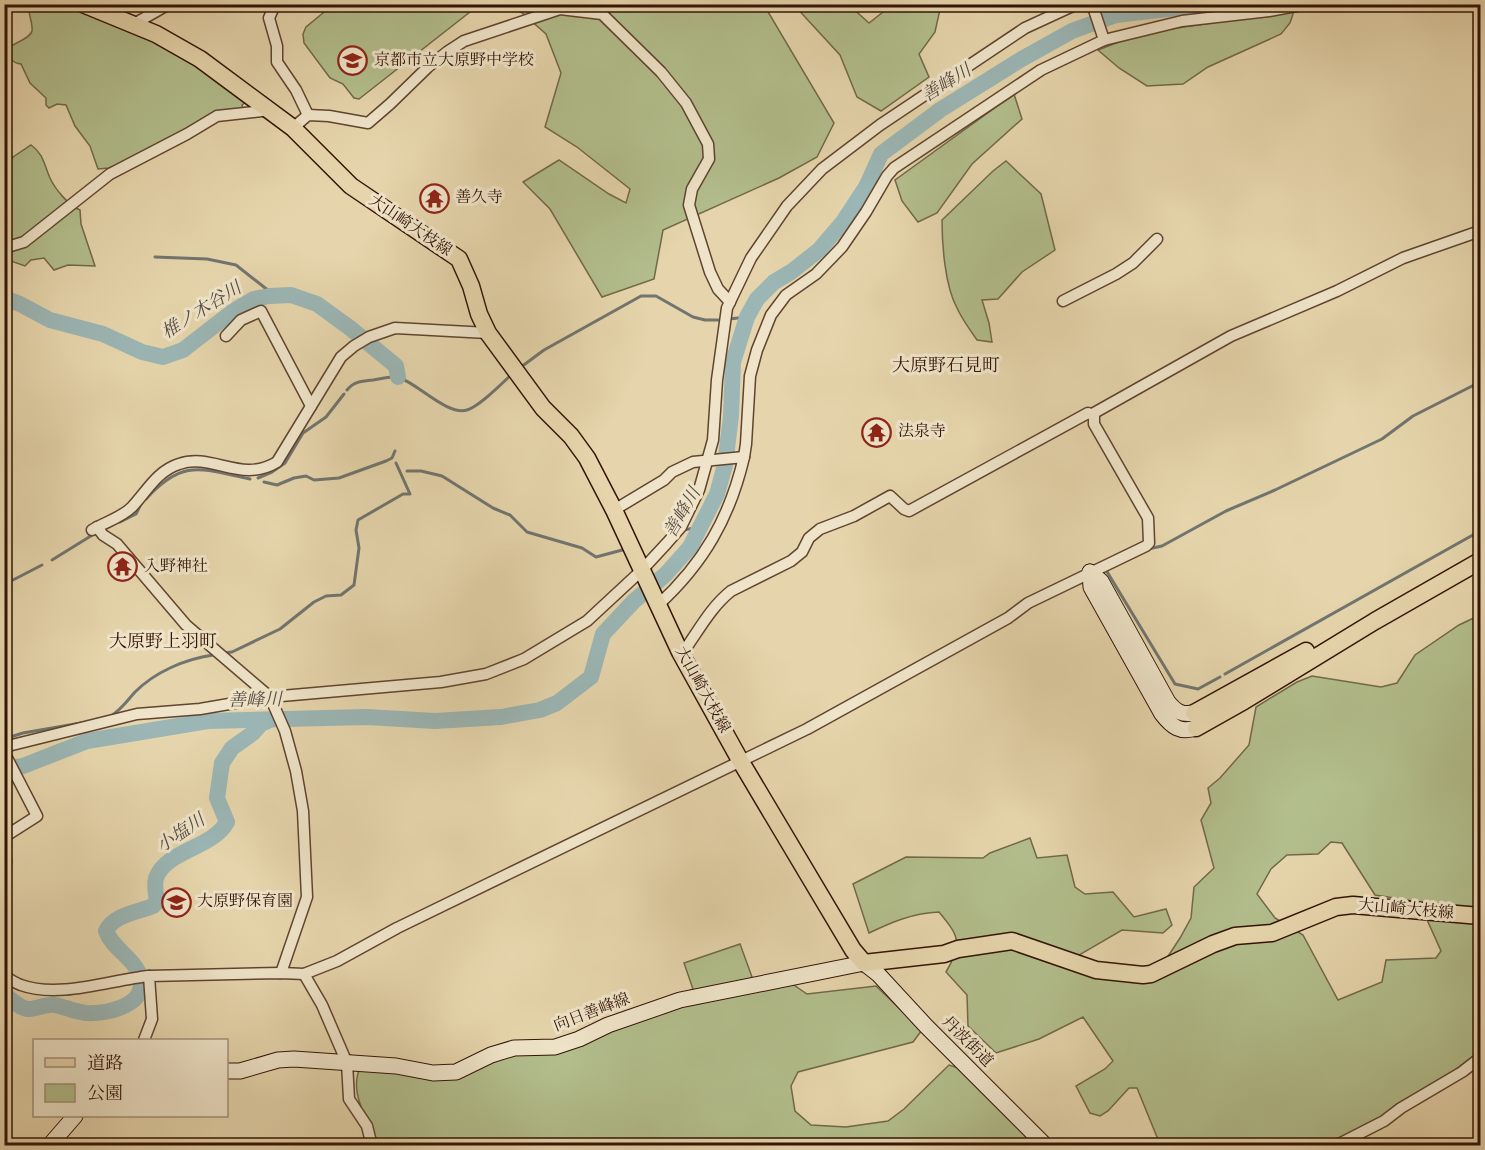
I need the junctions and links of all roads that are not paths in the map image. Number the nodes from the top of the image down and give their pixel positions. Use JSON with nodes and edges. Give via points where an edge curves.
{"nodes":[{"id":1,"x":83,"y":4,"type":"edge"},
{"id":2,"x":169,"y":4,"type":"edge"},
{"id":3,"x":278,"y":4,"type":"edge"},
{"id":4,"x":1077,"y":4,"type":"edge"},
{"id":5,"x":1092,"y":4,"type":"edge"},
{"id":6,"x":1306,"y":4,"type":"edge"},
{"id":7,"x":134,"y":24,"type":"junction"},
{"id":8,"x":1104,"y":37,"type":"junction"},
{"id":9,"x":265,"y":107,"type":"junction"},
{"id":10,"x":308,"y":115,"type":"junction"},
{"id":11,"x":293,"y":128,"type":"junction"},
{"id":12,"x":1480,"y":231,"type":"edge"},
{"id":13,"x":1157,"y":239,"type":"dead end"},
{"id":14,"x":4,"y":248,"type":"edge"},
{"id":15,"x":1063,"y":301,"type":"dead end"},
{"id":16,"x":730,"y":302,"type":"junction"},
{"id":17,"x":488,"y":333,"type":"junction"},
{"id":18,"x":226,"y":336,"type":"dead end"},
{"id":19,"x":311,"y":406,"type":"junction"},
{"id":20,"x":1093,"y":415,"type":"junction"},
{"id":21,"x":742,"y":457,"type":"junction"},
{"id":22,"x":710,"y":460,"type":"junction"},
{"id":23,"x":614,"y":510,"type":"junction"},
{"id":24,"x":1480,"y":553,"type":"edge"},
{"id":25,"x":1480,"y":561,"type":"edge"},
{"id":26,"x":643,"y":572,"type":"junction"},
{"id":27,"x":1090,"y":572,"type":"junction"},
{"id":28,"x":657,"y":603,"type":"junction"},
{"id":29,"x":680,"y":652,"type":"junction"},
{"id":30,"x":271,"y":699,"type":"junction"},
{"id":31,"x":1195,"y":720,"type":"junction"},
{"id":32,"x":4,"y":747,"type":"edge"},
{"id":33,"x":5,"y":752,"type":"edge"},
{"id":34,"x":741,"y":762,"type":"junction"},
{"id":35,"x":4,"y":837,"type":"edge"},
{"id":36,"x":4,"y":858,"type":"edge"},
{"id":37,"x":4,"y":880,"type":"edge"},
{"id":38,"x":1480,"y":916,"type":"edge"},
{"id":39,"x":864,"y":963,"type":"junction"},
{"id":40,"x":281,"y":973,"type":"junction"},
{"id":41,"x":304,"y":974,"type":"junction"},
{"id":42,"x":4,"y":976,"type":"edge"},
{"id":43,"x":143,"y":976,"type":"junction"},
{"id":44,"x":145,"y":1039,"type":"edge"},
{"id":45,"x":1480,"y":1058,"type":"edge"},
{"id":46,"x":347,"y":1063,"type":"junction"},
{"id":47,"x":228,"y":1071,"type":"edge"},
{"id":48,"x":74,"y":1117,"type":"edge"},
{"id":49,"x":49,"y":1146,"type":"edge"},
{"id":50,"x":372,"y":1146,"type":"edge"},
{"id":51,"x":1046,"y":1146,"type":"edge"},
{"id":52,"x":1335,"y":1146,"type":"edge"}],
"edges":[{"from":1,"to":7,"type":"main road","name":"大山崎大枝線"},
{"from":2,"to":7,"type":"street"},
{"from":3,"to":10,"type":"street","via":[[269,18],[277,62]]},
{"from":4,"to":16,"type":"street","via":[[1006,40],[822,169],[763,238]]},
{"from":5,"to":8,"type":"street"},
{"from":6,"to":8,"type":"street","via":[[1182,21]]},
{"from":7,"to":9,"type":"main road","name":"大山崎大枝線","via":[[200,59]]},
{"from":8,"to":21,"type":"street","via":[[1041,70],[894,168],[842,248],[816,274],[786,295],[771,315],[750,376]]},
{"from":9,"to":11,"type":"main road","name":"大山崎大枝線"},
{"from":9,"to":14,"type":"street","via":[[262,111],[217,116],[110,174],[24,242]]},
{"from":10,"to":11,"type":"street"},
{"from":10,"to":16,"type":"street","via":[[368,123],[464,41],[560,9],[602,14],[661,72],[686,104],[708,144],[709,159],[692,189],[689,205],[710,272]]},
{"from":11,"to":17,"type":"main road","name":"大山崎大枝線","via":[[351,186],[459,259]]},
{"from":12,"to":20,"type":"street","via":[[1403,258],[1231,336]]},
{"from":13,"to":15,"type":"street","via":[[1116,274]]},
{"from":16,"to":22,"type":"street"},
{"from":17,"to":19,"type":"street","via":[[394,328],[369,337],[341,357]]},
{"from":17,"to":23,"type":"main road","name":"大山崎大枝線","via":[[543,408],[587,458]]},
{"from":18,"to":19,"type":"street","via":[[241,320],[261,311]]},
{"from":19,"to":30,"type":"street","via":[[277,462],[267,468],[255,471],[192,460],[177,464],[151,483],[132,507],[95,529],[117,544],[186,625]]},
{"from":20,"to":27,"type":"street","via":[[1094,424],[1148,518],[1149,543]]},
{"from":20,"to":29,"type":"street","via":[[1088,413],[909,511],[890,496],[820,529],[792,561],[731,591],[715,605]]},
{"from":21,"to":22,"type":"street"},
{"from":21,"to":28,"type":"street","via":[[729,509],[714,537],[671,593]]},
{"from":22,"to":23,"type":"street","via":[[685,465]]},
{"from":22,"to":26,"type":"street","via":[[681,527]]},
{"from":23,"to":26,"type":"main road","name":"大山崎大枝線"},
{"from":24,"to":31,"type":"main road"},
{"from":25,"to":31,"type":"main road","via":[[1244,701]]},
{"from":26,"to":28,"type":"main road","name":"大山崎大枝線"},
{"from":26,"to":30,"type":"street","via":[[586,621],[524,659],[486,674]]},
{"from":27,"to":31,"type":"main road","via":[[1101,581],[1168,702],[1174,710]]},
{"from":27,"to":34,"type":"street"},
{"from":28,"to":29,"type":"main road","name":"大山崎大枝線"},
{"from":29,"to":34,"type":"main road","name":"大山崎大枝線"},
{"from":30,"to":32,"type":"street","via":[[137,714]]},
{"from":30,"to":40,"type":"street","via":[[285,730],[296,771],[303,811],[307,897]]},
{"from":33,"to":35,"type":"street","via":[[37,816]]},
{"from":34,"to":39,"type":"main road","name":"大山崎大枝線"},
{"from":34,"to":41,"type":"street"},
{"from":36,"to":37,"type":"street"},
{"from":38,"to":39,"type":"main road","name":"大山崎大枝線","via":[[1353,905],[1336,907],[1272,933],[1235,936],[1143,975],[1096,970],[1012,941]]},
{"from":39,"to":46,"type":"main road","name":"向日善峰線","via":[[680,1000],[555,1047],[514,1048],[456,1072]]},
{"from":39,"to":51,"type":"main road","name":"丹波街道"},
{"from":40,"to":41,"type":"street"},
{"from":40,"to":43,"type":"street"},
{"from":41,"to":46,"type":"street"},
{"from":42,"to":43,"type":"street","via":[[44,990],[82,988]]},
{"from":43,"to":44,"type":"street","via":[[152,1019]]},
{"from":45,"to":52,"type":"street","via":[[1384,1121]]},
{"from":46,"to":47,"type":"main road","name":"向日善峰線","via":[[278,1060]]},
{"from":46,"to":50,"type":"street","via":[[350,1099],[367,1126]]},
{"from":48,"to":49,"type":"main road"}]}
